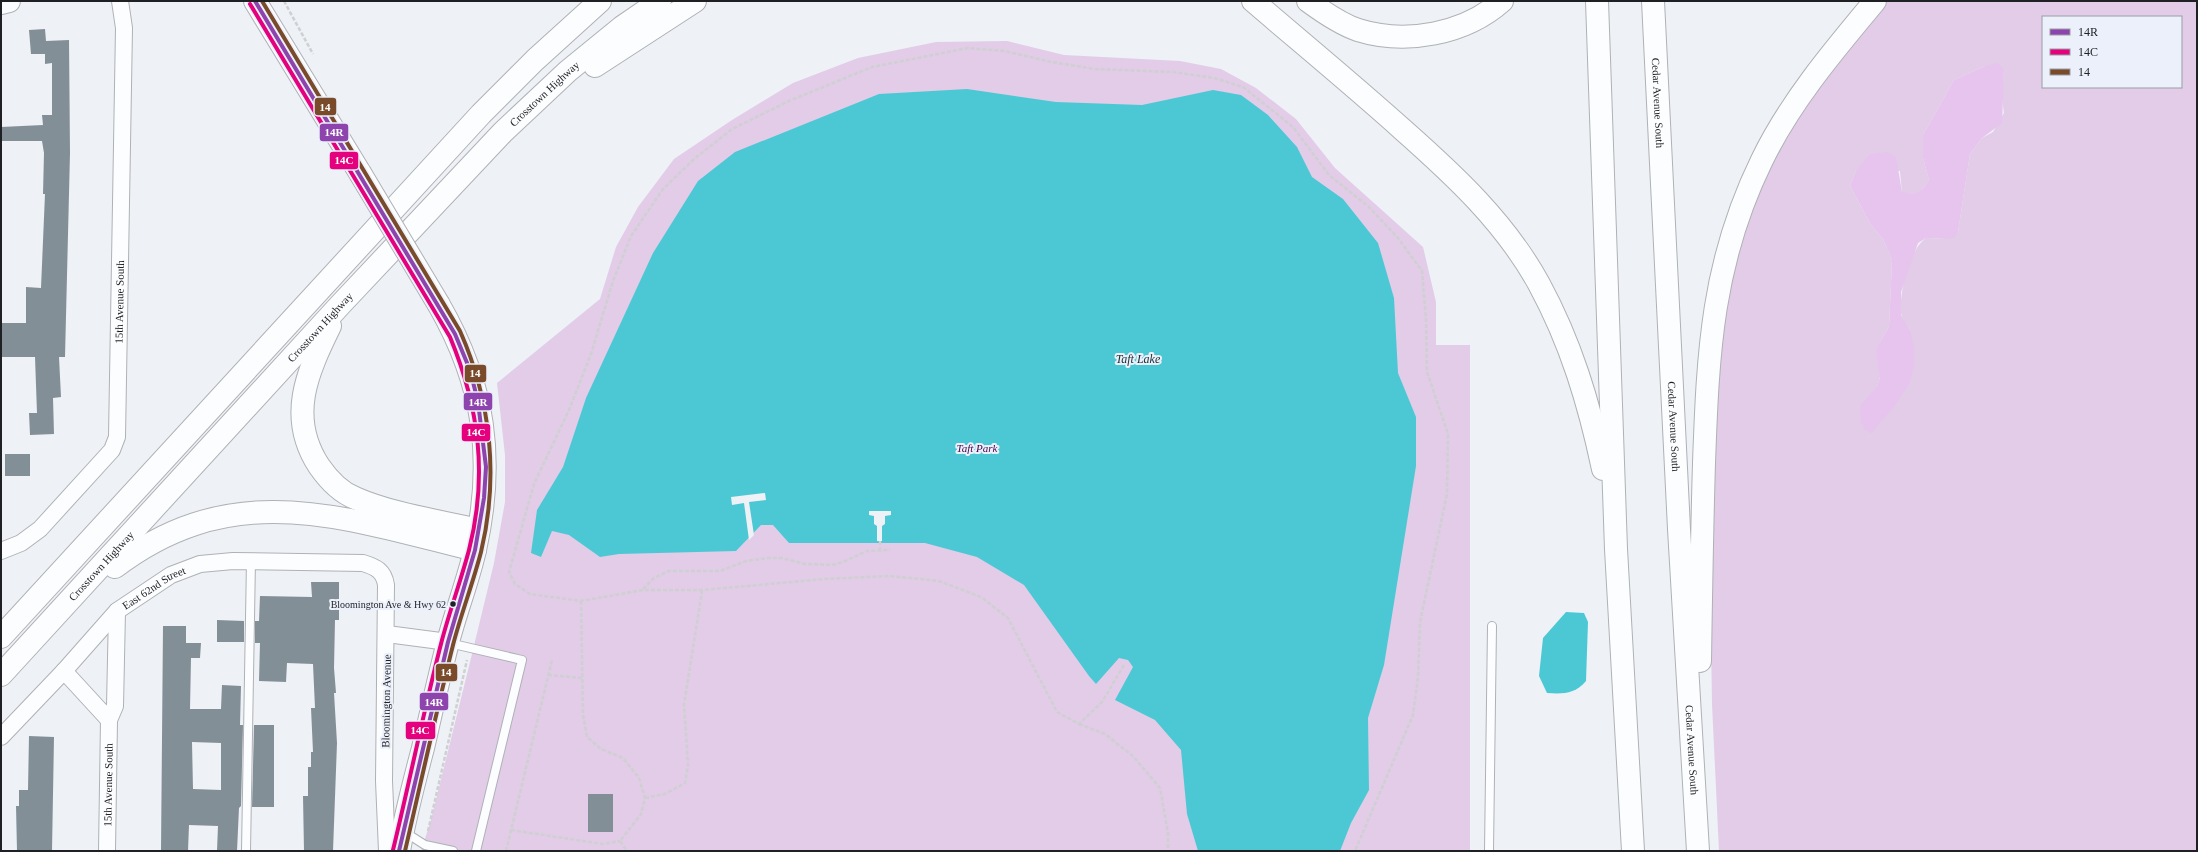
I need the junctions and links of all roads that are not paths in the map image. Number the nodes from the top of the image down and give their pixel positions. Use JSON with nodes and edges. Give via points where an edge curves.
{"nodes":[{"id":1,"x":9,"y":1,"type":"edge"},
{"id":2,"x":120,"y":1,"type":"edge"},
{"id":3,"x":255,"y":1,"type":"edge"},
{"id":4,"x":600,"y":1,"type":"edge"},
{"id":5,"x":660,"y":1,"type":"edge"},
{"id":6,"x":695,"y":1,"type":"edge"},
{"id":7,"x":1253,"y":1,"type":"edge"},
{"id":8,"x":1308,"y":1,"type":"edge"},
{"id":9,"x":1502,"y":1,"type":"edge"},
{"id":10,"x":1596,"y":1,"type":"edge"},
{"id":11,"x":1653,"y":1,"type":"edge"},
{"id":12,"x":1875,"y":1,"type":"edge"},
{"id":13,"x":1,"y":3,"type":"edge"},
{"id":14,"x":503,"y":132,"type":"junction"},
{"id":15,"x":341,"y":304,"type":"junction"},
{"id":16,"x":477,"y":540,"type":"junction"},
{"id":17,"x":1616,"y":549,"type":"junction"},
{"id":18,"x":1,"y":551,"type":"edge"},
{"id":19,"x":251,"y":560,"type":"junction"},
{"id":20,"x":363,"y":563,"type":"joint"},
{"id":21,"x":71,"y":600,"type":"junction"},
{"id":22,"x":117,"y":611,"type":"junction"},
{"id":23,"x":1492,"y":626,"type":"dead end"},
{"id":24,"x":387,"y":634,"type":"junction"},
{"id":25,"x":1,"y":637,"type":"edge"},
{"id":26,"x":448,"y":642,"type":"junction"},
{"id":27,"x":64,"y":671,"type":"junction"},
{"id":28,"x":1,"y":675,"type":"edge"},
{"id":29,"x":109,"y":720,"type":"junction"},
{"id":30,"x":1,"y":737,"type":"edge"},
{"id":31,"x":1694,"y":782,"type":"junction"},
{"id":32,"x":401,"y":841,"type":"edge"},
{"id":33,"x":107,"y":851,"type":"edge"},
{"id":34,"x":246,"y":851,"type":"edge"},
{"id":35,"x":387,"y":851,"type":"edge"},
{"id":36,"x":453,"y":851,"type":"edge"},
{"id":37,"x":476,"y":851,"type":"edge"},
{"id":38,"x":1489,"y":851,"type":"edge"},
{"id":39,"x":1633,"y":851,"type":"edge"},
{"id":40,"x":1698,"y":851,"type":"edge"}],
"edges":[{"from":1,"to":13,"type":"main road"},
{"from":2,"to":18,"type":"street","name":"15th Avenue South","via":[[124,28],[117,437],[112,450],[40,529],[21,543]]},
{"from":3,"to":16,"type":"main road","bridge":true,"via":[[439,305],[470,370],[478,402],[486,467]]},
{"from":4,"to":25,"type":"main road","via":[[481,114]]},
{"from":5,"to":14,"type":"main road","name":"Crosstown Highway","via":[[622,27],[568,71]]},
{"from":6,"to":14,"type":"main road","via":[[613,53]]},
{"from":7,"to":17,"type":"main road","via":[[1456,177],[1489,213],[1538,283],[1561,328],[1580,377],[1603,468]]},
{"from":8,"to":9,"type":"main road","via":[[1329,16],[1358,30],[1386,36],[1414,36],[1444,32],[1470,23]]},
{"from":10,"to":17,"type":"main road"},
{"from":11,"to":31,"type":"main road","name":"Cedar Avenue South"},
{"from":12,"to":31,"type":"main road","via":[[1803,94],[1763,158],[1746,196],[1722,269],[1714,312],[1706,386],[1700,668]]},
{"from":14,"to":15,"type":"main road","name":"Crosstown Highway"},
{"from":15,"to":16,"type":"main road","via":[[308,375],[303,396],[302,418],[314,458],[326,476],[354,498]]},
{"from":15,"to":21,"type":"main road","name":"Crosstown Highway"},
{"from":16,"to":21,"type":"main road","via":[[317,514],[285,511],[231,514],[203,521],[139,549]]},
{"from":16,"to":26,"type":"main road"},
{"from":17,"to":39,"type":"main road"},
{"from":19,"to":20,"type":"street","name":"East 62nd Street"},
{"from":19,"to":22,"type":"street","name":"East 62nd Street","via":[[200,564],[170,575]]},
{"from":19,"to":34,"type":"lane"},
{"from":20,"to":24,"type":"street","name":"Bloomington Avenue","via":[[375,567],[385,576]]},
{"from":21,"to":28,"type":"main road","name":"Crosstown Highway"},
{"from":22,"to":27,"type":"street","name":"East 62nd Street"},
{"from":22,"to":29,"type":"street","name":"15th Avenue South","via":[[115,706]]},
{"from":23,"to":38,"type":"lane"},
{"from":24,"to":26,"type":"street"},
{"from":24,"to":35,"type":"street","name":"Bloomington Avenue","via":[[384,781]]},
{"from":26,"to":32,"type":"main road"},
{"from":26,"to":37,"type":"lane","via":[[522,660]]},
{"from":27,"to":29,"type":"street"},
{"from":27,"to":30,"type":"street","name":"East 62nd Street"},
{"from":29,"to":33,"type":"street","name":"15th Avenue South"},
{"from":31,"to":40,"type":"main road","name":"Cedar Avenue South"},
{"from":32,"to":36,"type":"lane"}]}
